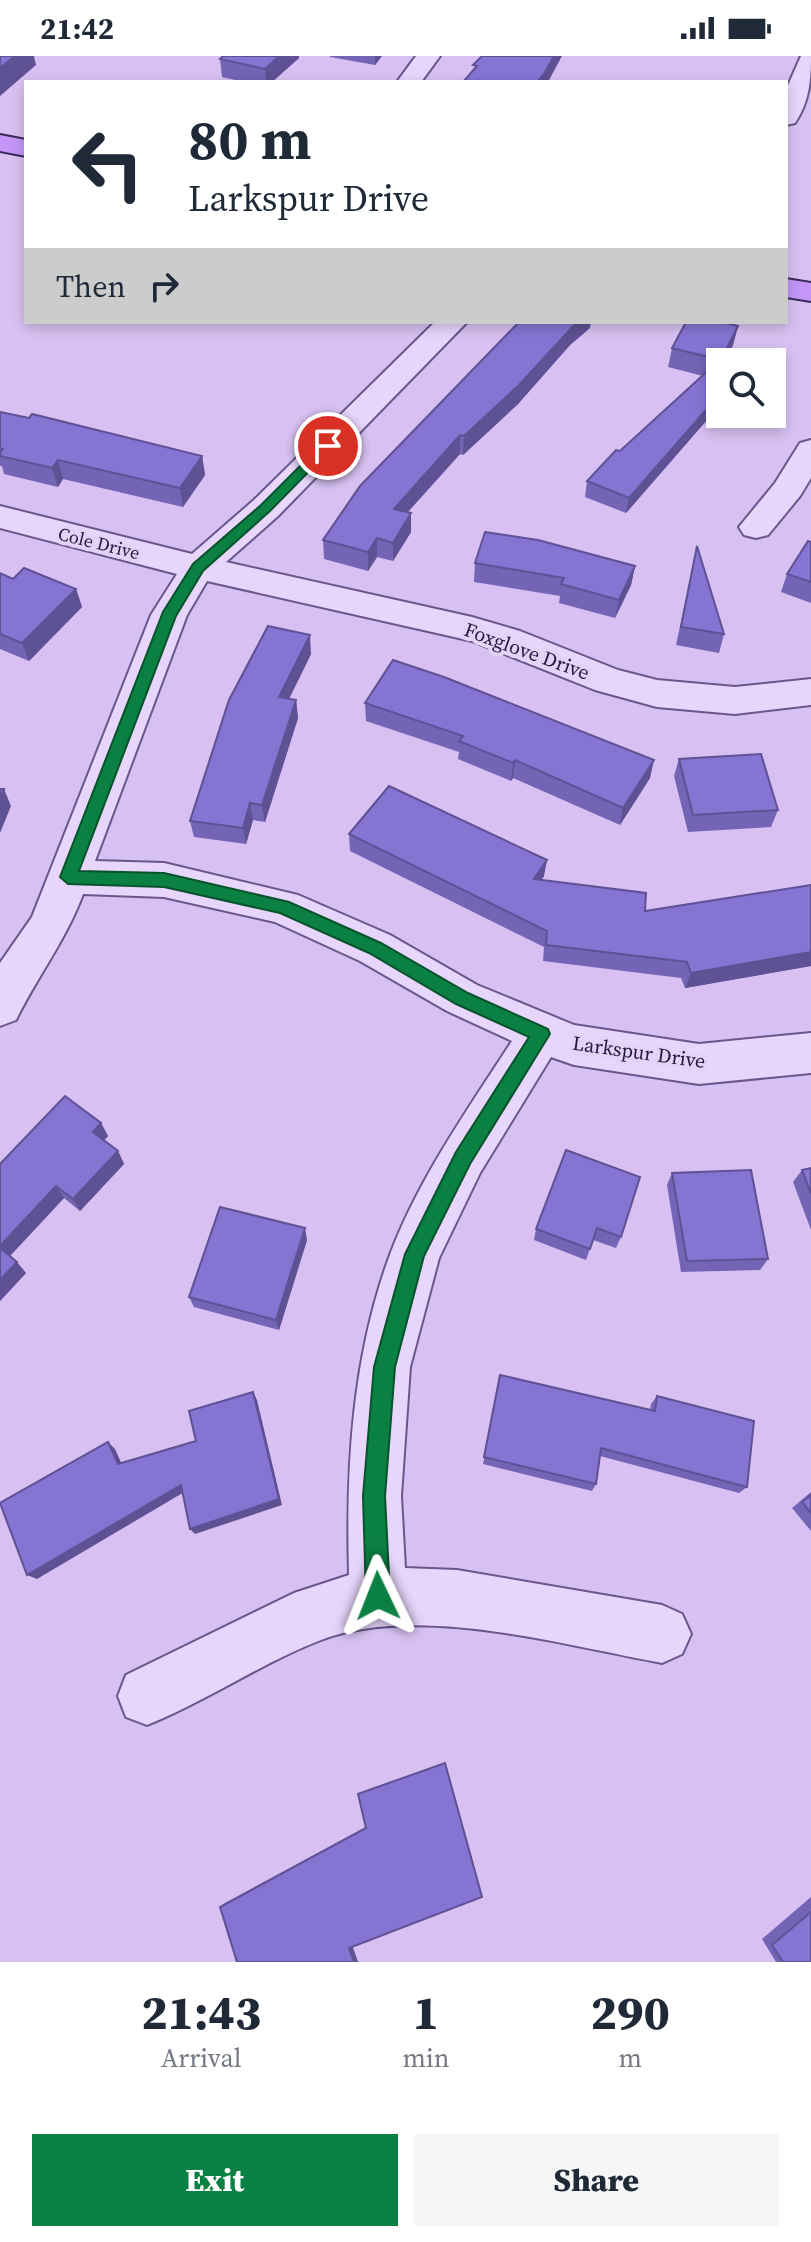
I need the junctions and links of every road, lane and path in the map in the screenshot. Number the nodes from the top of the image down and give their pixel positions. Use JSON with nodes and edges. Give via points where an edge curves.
{"nodes":[{"id":1,"x":428,"y":56,"type":"edge"},
{"id":2,"x":811,"y":62,"type":"edge"},
{"id":3,"x":410,"y":80,"type":"edge"},
{"id":4,"x":788,"y":114,"type":"edge"},
{"id":5,"x":0,"y":143,"type":"edge"},
{"id":6,"x":24,"y":148,"type":"edge"},
{"id":7,"x":788,"y":288,"type":"edge"},
{"id":8,"x":811,"y":292,"type":"edge"},
{"id":9,"x":450,"y":324,"type":"edge"},
{"id":10,"x":811,"y":450,"type":"edge"},
{"id":11,"x":0,"y":517,"type":"edge"},
{"id":12,"x":756,"y":527,"type":"dead end"},
{"id":13,"x":198,"y":568,"type":"junction"},
{"id":14,"x":811,"y":692,"type":"edge"},
{"id":15,"x":68,"y":877,"type":"junction"},
{"id":16,"x":0,"y":1007,"type":"edge"},
{"id":17,"x":541,"y":1034,"type":"junction"},
{"id":18,"x":811,"y":1053,"type":"edge"},
{"id":19,"x":378,"y":1596,"type":"junction"},
{"id":20,"x":662,"y":1634,"type":"dead end"},
{"id":21,"x":147,"y":1696,"type":"dead end"}],
"edges":[{"from":1,"to":3,"type":"street"},
{"from":2,"to":4,"type":"street"},
{"from":5,"to":6,"type":"main road"},
{"from":7,"to":8,"type":"main road"},
{"from":9,"to":13,"type":"street","via":[[266,508]]},
{"from":10,"to":12,"type":"street"},
{"from":11,"to":13,"type":"street","name":"Cole Drive"},
{"from":13,"to":14,"type":"street","name":"Foxglove Drive","via":[[473,629],[645,691],[716,701]]},
{"from":13,"to":15,"type":"street","via":[[162,630]]},
{"from":15,"to":16,"type":"street","via":[[50,925]]},
{"from":15,"to":17,"type":"street","name":"Larkspur Drive","via":[[164,880],[283,907]]},
{"from":17,"to":18,"type":"street","name":"Larkspur Drive","via":[[574,1045],[699,1064]]},
{"from":17,"to":19,"type":"street","via":[[463,1158],[415,1254],[384,1367],[374,1496]]},
{"from":19,"to":20,"type":"street","via":[[457,1598]]},
{"from":19,"to":21,"type":"street","via":[[314,1613]]}]}
